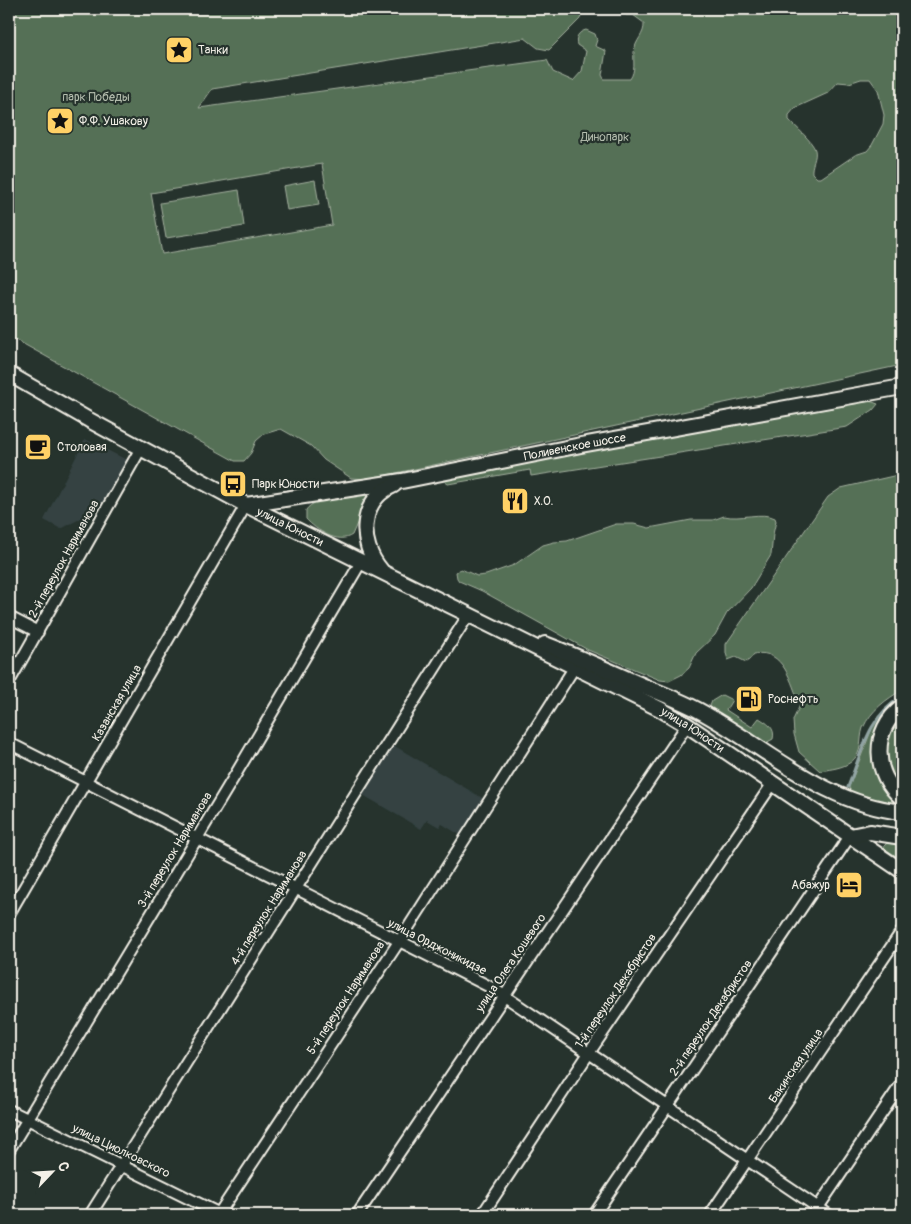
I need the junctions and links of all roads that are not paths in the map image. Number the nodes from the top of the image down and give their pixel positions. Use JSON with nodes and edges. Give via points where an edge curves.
{"nodes":[{"id":1,"x":9,"y":374,"type":"edge"},
{"id":2,"x":902,"y":387,"type":"edge"},
{"id":3,"x":141,"y":448,"type":"junction"},
{"id":4,"x":402,"y":481,"type":"junction"},
{"id":5,"x":246,"y":505,"type":"junction"},
{"id":6,"x":361,"y":562,"type":"junction"},
{"id":7,"x":382,"y":572,"type":"junction"},
{"id":8,"x":470,"y":614,"type":"junction"},
{"id":9,"x":9,"y":617,"type":"edge"},
{"id":10,"x":38,"y":632,"type":"junction"},
{"id":11,"x":574,"y":668,"type":"junction"},
{"id":12,"x":9,"y":682,"type":"edge"},
{"id":13,"x":902,"y":707,"type":"edge"},
{"id":14,"x":687,"y":725,"type":"junction"},
{"id":15,"x":9,"y":743,"type":"edge"},
{"id":16,"x":85,"y":782,"type":"junction"},
{"id":17,"x":773,"y":783,"type":"junction"},
{"id":18,"x":902,"y":798,"type":"edge"},
{"id":19,"x":902,"y":812,"type":"edge"},
{"id":20,"x":850,"y":836,"type":"junction"},
{"id":21,"x":902,"y":837,"type":"edge"},
{"id":22,"x":196,"y":838,"type":"junction"},
{"id":23,"x":902,"y":871,"type":"edge"},
{"id":24,"x":296,"y":888,"type":"junction"},
{"id":25,"x":9,"y":914,"type":"edge"},
{"id":26,"x":902,"y":931,"type":"edge"},
{"id":27,"x":399,"y":941,"type":"junction"},
{"id":28,"x":504,"y":996,"type":"junction"},
{"id":29,"x":589,"y":1053,"type":"junction"},
{"id":30,"x":902,"y":1083,"type":"edge"},
{"id":31,"x":667,"y":1106,"type":"junction"},
{"id":32,"x":9,"y":1110,"type":"edge"},
{"id":33,"x":28,"y":1119,"type":"junction"},
{"id":34,"x":9,"y":1150,"type":"edge"},
{"id":35,"x":747,"y":1160,"type":"junction"},
{"id":36,"x":121,"y":1166,"type":"junction"},
{"id":37,"x":816,"y":1212,"type":"edge"},
{"id":38,"x":90,"y":1215,"type":"edge"},
{"id":39,"x":220,"y":1215,"type":"edge"},
{"id":40,"x":357,"y":1215,"type":"edge"},
{"id":41,"x":482,"y":1215,"type":"edge"},
{"id":42,"x":594,"y":1215,"type":"edge"},
{"id":43,"x":710,"y":1215,"type":"edge"},
{"id":44,"x":829,"y":1215,"type":"edge"}],
"edges":[{"from":1,"to":3,"type":"main road","name":"улица Юности"},
{"from":2,"to":4,"type":"main road","name":"Поливенское шоссе"},
{"from":3,"to":5,"type":"main road","name":"улица Юности"},
{"from":3,"to":10,"type":"street","name":"2-й переулок Нариманова"},
{"from":4,"to":5,"type":"main road","name":"Поливенское шоссе"},
{"from":4,"to":7,"type":"main road","via":[[381,494],[370,509],[365,527],[368,551]]},
{"from":5,"to":6,"type":"main road","name":"улица Юности"},
{"from":5,"to":16,"type":"street","name":"Казанская улица"},
{"from":6,"to":7,"type":"main road","name":"улица Юности"},
{"from":6,"to":22,"type":"street","name":"3-й переулок Нариманова"},
{"from":7,"to":8,"type":"main road","name":"улица Юности"},
{"from":8,"to":11,"type":"main road","name":"улица Юности"},
{"from":8,"to":19,"type":"main road","name":"улица Юности","via":[[581,658],[697,710],[833,793],[866,805]]},
{"from":8,"to":24,"type":"street","name":"4-й переулок Нариманова"},
{"from":9,"to":10,"type":"street"},
{"from":10,"to":12,"type":"street","name":"2-й переулок Нариманова"},
{"from":11,"to":14,"type":"main road","name":"улица Юности"},
{"from":11,"to":27,"type":"street","name":"5-й переулок Нариманова"},
{"from":13,"to":18,"type":"main road","via":[[883,731],[879,756],[886,781]]},
{"from":14,"to":17,"type":"main road","name":"улица Юности"},
{"from":14,"to":28,"type":"street","name":"улица Олега Кошевого"},
{"from":15,"to":16,"type":"street","name":"улица Орджоникидзе"},
{"from":16,"to":22,"type":"street","name":"улица Орджоникидзе"},
{"from":16,"to":25,"type":"street","name":"Казанская улица"},
{"from":17,"to":20,"type":"main road","name":"улица Юности"},
{"from":17,"to":29,"type":"street","name":"1-й переулок Декабристов"},
{"from":20,"to":21,"type":"main road","via":[[870,832]]},
{"from":20,"to":23,"type":"main road","name":"улица Юности"},
{"from":20,"to":31,"type":"street","name":"2-й переулок Декабристов"},
{"from":22,"to":24,"type":"street","name":"улица Орджоникидзе"},
{"from":22,"to":33,"type":"street","name":"3-й переулок Нариманова"},
{"from":24,"to":27,"type":"street","name":"улица Орджоникидзе"},
{"from":24,"to":36,"type":"street","name":"4-й переулок Нариманова"},
{"from":26,"to":35,"type":"street","name":"Бакинская улица"},
{"from":27,"to":28,"type":"street","name":"улица Орджоникидзе"},
{"from":27,"to":39,"type":"street","name":"5-й переулок Нариманова"},
{"from":28,"to":29,"type":"street","name":"улица Орджоникидзе"},
{"from":28,"to":40,"type":"street","name":"улица Олега Кошевого"},
{"from":29,"to":31,"type":"street","name":"улица Орджоникидзе"},
{"from":29,"to":41,"type":"street","name":"1-й переулок Декабристов"},
{"from":30,"to":37,"type":"street"},
{"from":31,"to":35,"type":"street","name":"улица Орджоникидзе"},
{"from":31,"to":42,"type":"street","name":"2-й переулок Декабристов"},
{"from":32,"to":33,"type":"street","name":"улица Циолковского"},
{"from":33,"to":34,"type":"street","name":"3-й переулок Нариманова"},
{"from":33,"to":36,"type":"street","name":"улица Циолковского"},
{"from":35,"to":37,"type":"street","name":"улица Орджоникидзе"},
{"from":35,"to":43,"type":"street","name":"Бакинская улица"},
{"from":36,"to":38,"type":"street","name":"4-й переулок Нариманова"},
{"from":36,"to":39,"type":"street","name":"улица Циолковского"},
{"from":37,"to":44,"type":"street","name":"улица Орджоникидзе"}]}
